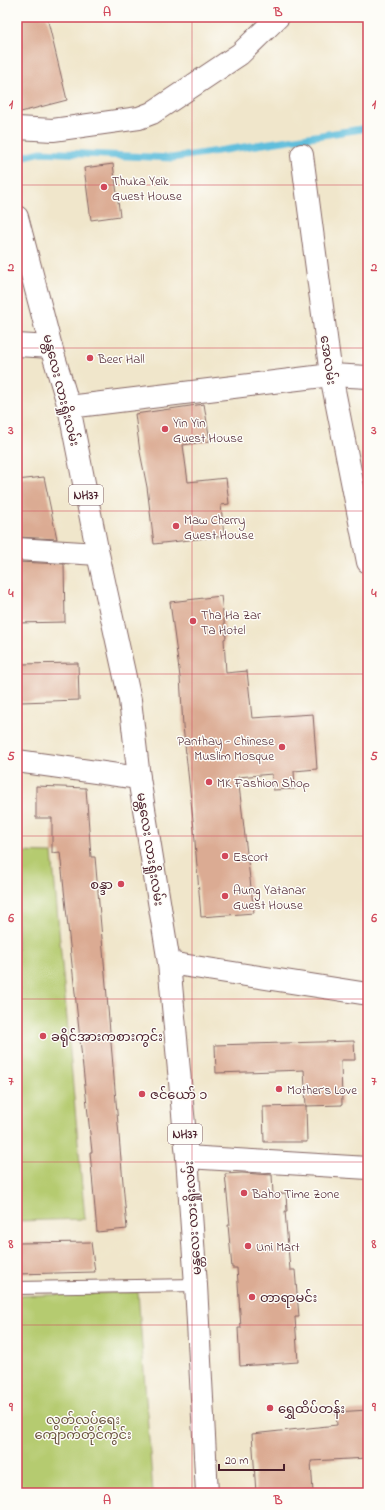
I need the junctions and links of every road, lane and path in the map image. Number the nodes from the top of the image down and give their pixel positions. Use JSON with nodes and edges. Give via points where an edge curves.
{"nodes":[{"id":1,"x":272,"y":20,"type":"edge"},
{"id":2,"x":17,"y":128,"type":"edge"},
{"id":3,"x":302,"y":155,"type":"dead end"},
{"id":4,"x":17,"y":216,"type":"edge"},
{"id":5,"x":17,"y":345,"type":"edge"},
{"id":6,"x":51,"y":347,"type":"junction"},
{"id":7,"x":331,"y":375,"type":"junction"},
{"id":8,"x":368,"y":377,"type":"edge"},
{"id":9,"x":69,"y":407,"type":"junction"},
{"id":10,"x":17,"y":549,"type":"edge"},
{"id":11,"x":98,"y":554,"type":"junction"},
{"id":12,"x":368,"y":562,"type":"edge"},
{"id":13,"x":17,"y":761,"type":"edge"},
{"id":14,"x":139,"y":778,"type":"junction"},
{"id":15,"x":169,"y":963,"type":"junction"},
{"id":16,"x":368,"y":994,"type":"edge"},
{"id":17,"x":188,"y":1157,"type":"junction"},
{"id":18,"x":368,"y":1168,"type":"edge"},
{"id":19,"x":196,"y":1285,"type":"junction"},
{"id":20,"x":17,"y":1288,"type":"edge"},
{"id":21,"x":207,"y":1493,"type":"edge"}],
"edges":[{"from":1,"to":2,"type":"main road","via":[[240,54],[152,114],[53,130]]},
{"from":3,"to":7,"type":"main road","name":"အေလမ်း"},
{"from":4,"to":6,"type":"main road","name":"မန္တလေး လားရှိုးလမ်း","number":"NH37"},
{"from":5,"to":6,"type":"main road"},
{"from":6,"to":9,"type":"main road","name":"မန္တလေး လားရှိုးလမ်း","number":"NH37"},
{"from":7,"to":8,"type":"main road"},
{"from":7,"to":9,"type":"main road"},
{"from":7,"to":12,"type":"main road","name":"အေလမ်း"},
{"from":9,"to":11,"type":"main road","name":"မန္တလေး လားရှိုးလမ်း","number":"NH37"},
{"from":10,"to":11,"type":"main road"},
{"from":11,"to":14,"type":"main road","name":"မန္တလေး လားရှိုးလမ်း","number":"NH37","via":[[130,700]]},
{"from":13,"to":14,"type":"main road"},
{"from":14,"to":15,"type":"main road","name":"မန္တလေး လားရှိုးလမ်း","number":"NH37"},
{"from":15,"to":16,"type":"main road"},
{"from":15,"to":17,"type":"main road","name":"မန္တလေး လားရှိုးလမ်း","number":"NH37"},
{"from":17,"to":18,"type":"main road"},
{"from":17,"to":19,"type":"main road","name":"မန္တလေး လားရှိုးလမ်း","number":"NH37"},
{"from":19,"to":20,"type":"lane"},
{"from":19,"to":21,"type":"main road","name":"မန္တလေး လားရှိုးလမ်း","number":"NH37"}]}
